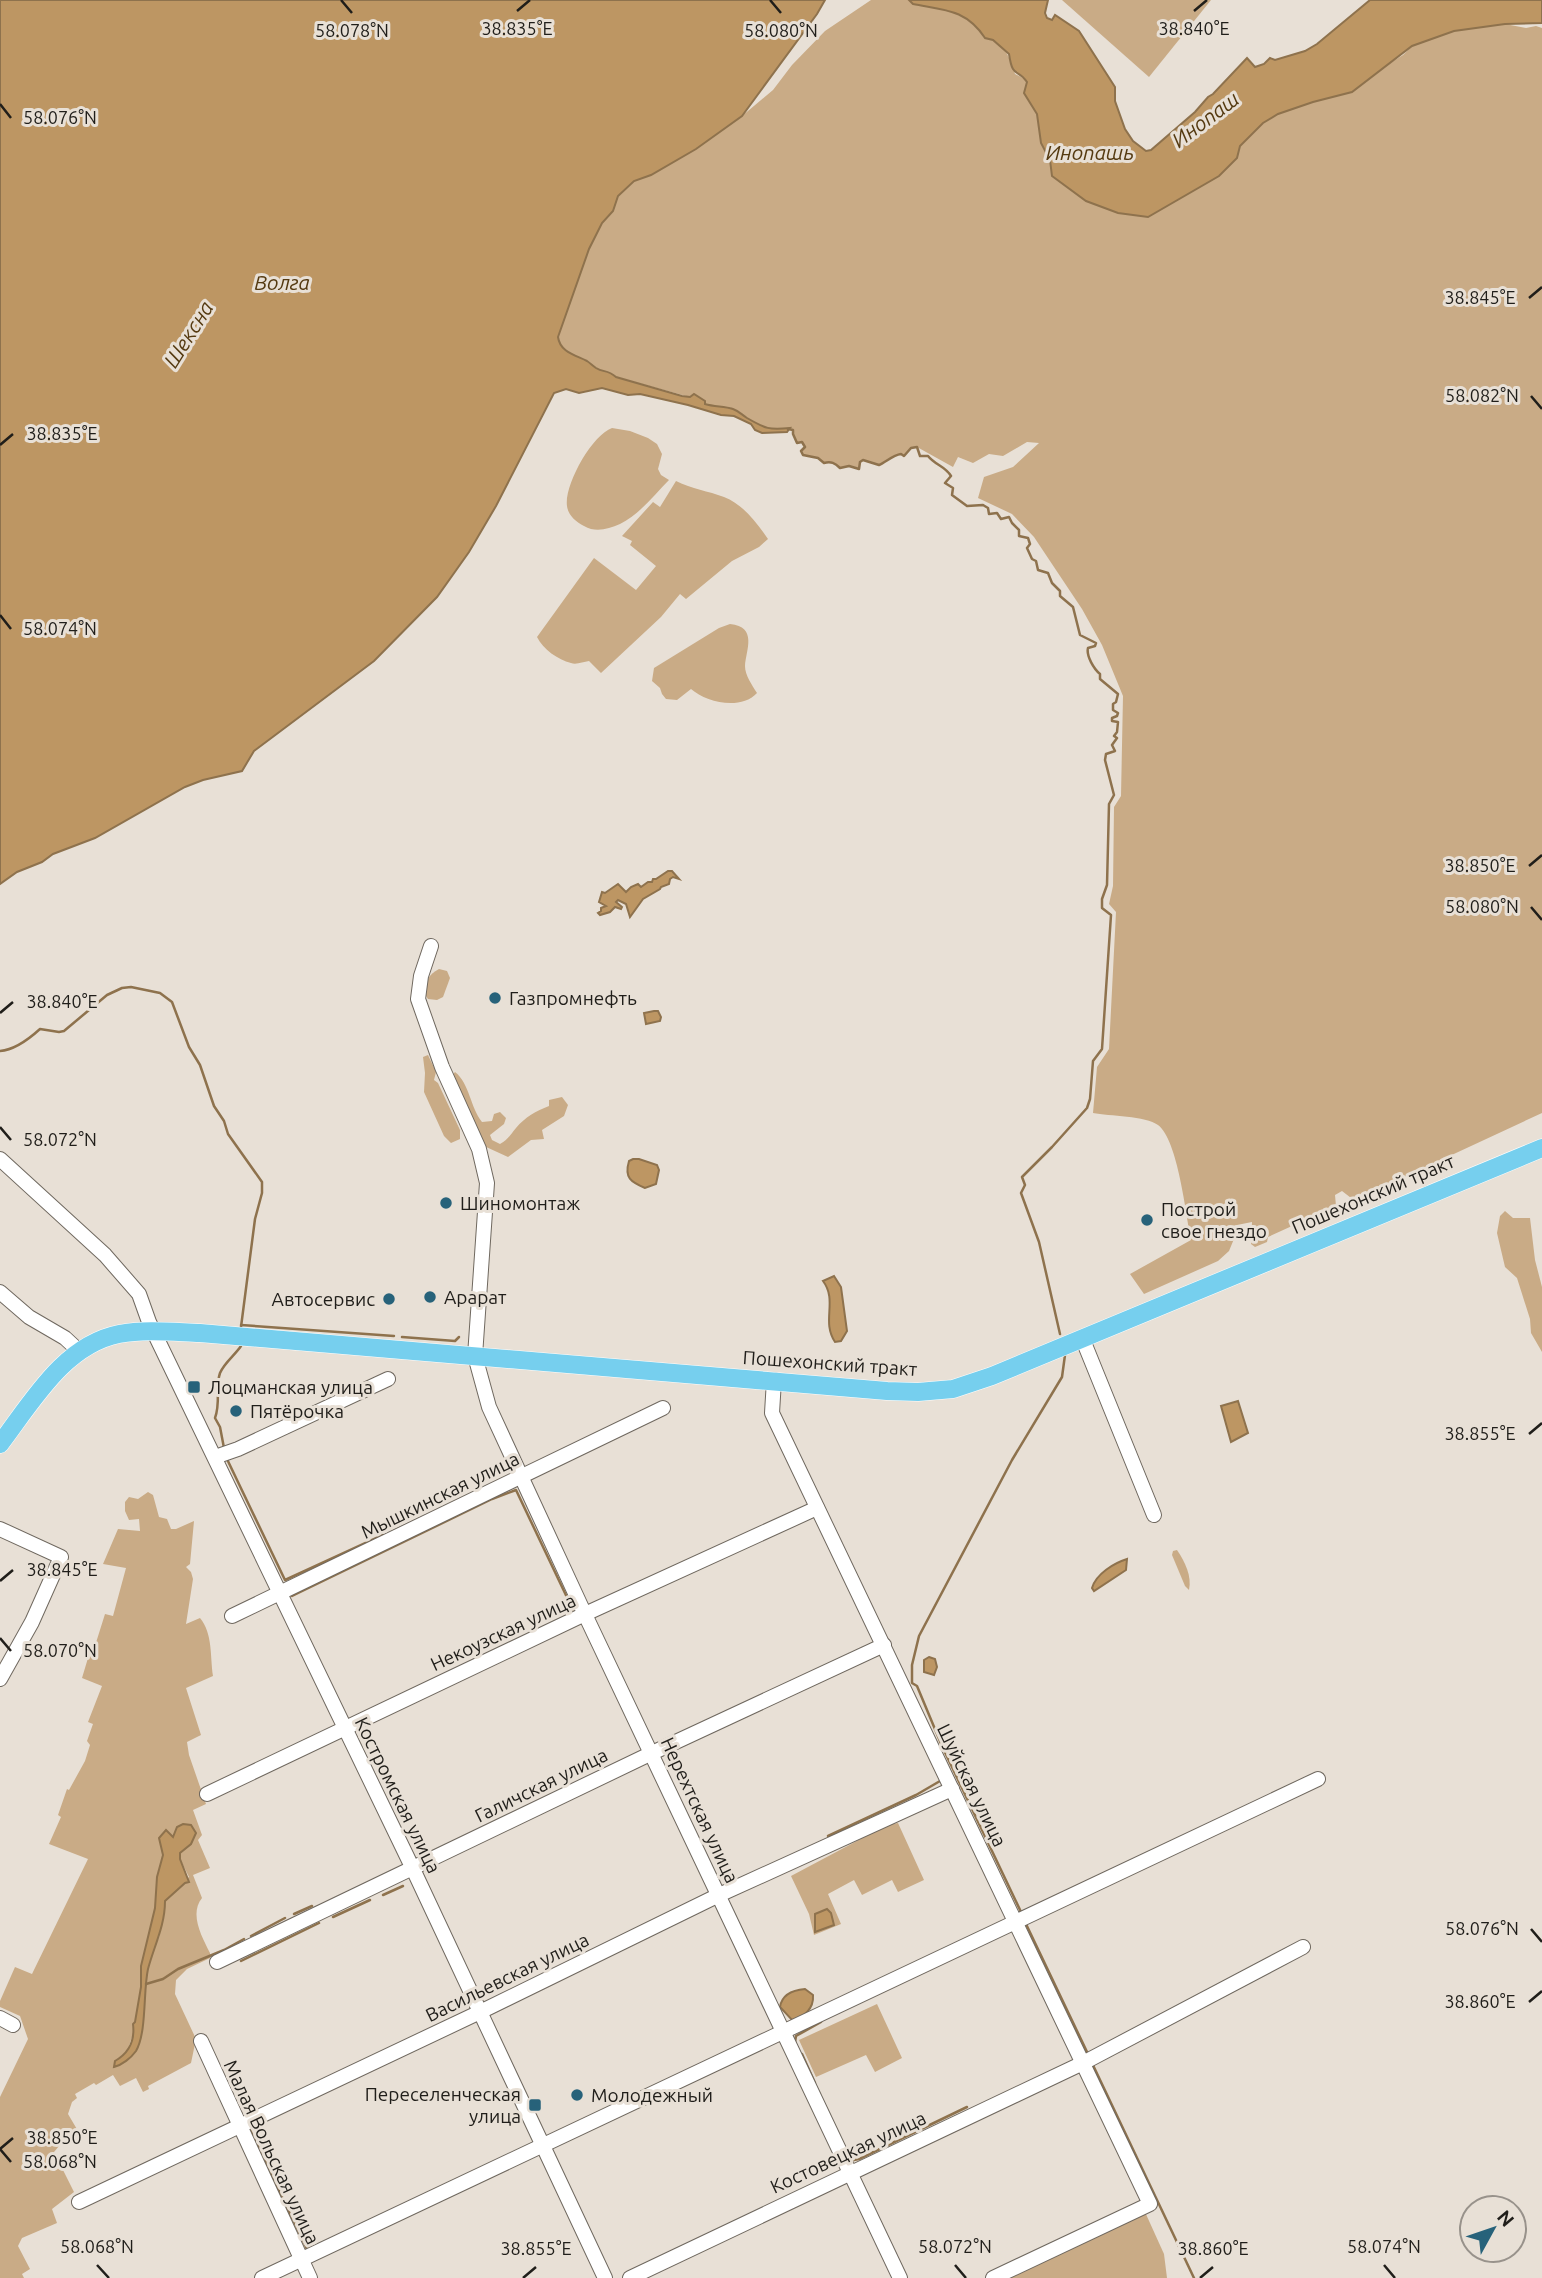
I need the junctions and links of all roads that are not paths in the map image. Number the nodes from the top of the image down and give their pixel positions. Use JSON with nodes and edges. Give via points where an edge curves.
{"nodes":[{"id":1,"x":431,"y":946,"type":"dead end"},
{"id":2,"x":1542,"y":1148,"type":"edge"},
{"id":3,"x":0,"y":1159,"type":"edge"},
{"id":4,"x":0,"y":1292,"type":"edge"},
{"id":5,"x":153,"y":1331,"type":"junction"},
{"id":6,"x":1083,"y":1340,"type":"junction"},
{"id":7,"x":79,"y":1351,"type":"junction"},
{"id":8,"x":475,"y":1356,"type":"junction"},
{"id":9,"x":388,"y":1379,"type":"dead end"},
{"id":10,"x":774,"y":1380,"type":"junction"},
{"id":11,"x":663,"y":1408,"type":"dead end"},
{"id":12,"x":2,"y":1438,"type":"edge"},
{"id":13,"x":215,"y":1457,"type":"junction"},
{"id":14,"x":521,"y":1478,"type":"junction"},
{"id":15,"x":817,"y":1507,"type":"junction"},
{"id":16,"x":1154,"y":1515,"type":"dead end"},
{"id":17,"x":0,"y":1529,"type":"edge"},
{"id":18,"x":280,"y":1593,"type":"junction"},
{"id":19,"x":585,"y":1614,"type":"junction"},
{"id":20,"x":232,"y":1616,"type":"dead end"},
{"id":21,"x":884,"y":1646,"type":"junction"},
{"id":22,"x":0,"y":1679,"type":"edge"},
{"id":23,"x":345,"y":1728,"type":"junction"},
{"id":24,"x":652,"y":1753,"type":"junction"},
{"id":25,"x":1318,"y":1779,"type":"dead end"},
{"id":26,"x":952,"y":1789,"type":"junction"},
{"id":27,"x":207,"y":1794,"type":"dead end"},
{"id":28,"x":413,"y":1869,"type":"junction"},
{"id":29,"x":719,"y":1895,"type":"junction"},
{"id":30,"x":1021,"y":1920,"type":"junction"},
{"id":31,"x":1303,"y":1947,"type":"dead end"},
{"id":32,"x":217,"y":1962,"type":"dead end"},
{"id":33,"x":480,"y":2012,"type":"junction"},
{"id":34,"x":783,"y":2033,"type":"junction"},
{"id":35,"x":201,"y":2041,"type":"dead end"},
{"id":36,"x":1088,"y":2060,"type":"junction"},
{"id":37,"x":238,"y":2125,"type":"junction"},
{"id":38,"x":544,"y":2146,"type":"junction"},
{"id":39,"x":849,"y":2172,"type":"junction"},
{"id":40,"x":79,"y":2202,"type":"dead end"},
{"id":41,"x":301,"y":2259,"type":"junction"},
{"id":42,"x":261,"y":2278,"type":"edge"},
{"id":43,"x":310,"y":2278,"type":"edge"},
{"id":44,"x":605,"y":2278,"type":"edge"},
{"id":45,"x":630,"y":2278,"type":"edge"},
{"id":46,"x":900,"y":2278,"type":"edge"},
{"id":47,"x":993,"y":2278,"type":"edge"}],
"edges":[{"from":1,"to":8,"type":"street","name":"Нерехтская улица","via":[[418,999],[479,1149],[487,1183]]},
{"from":2,"to":6,"type":"main road","name":"Пошехонский тракт"},
{"from":3,"to":5,"type":"street","name":"Костромская улица","via":[[113,1263],[139,1294]]},
{"from":4,"to":7,"type":"street"},
{"from":5,"to":7,"type":"main road","name":"Пошехонский тракт","via":[[110,1336]]},
{"from":5,"to":8,"type":"main road","name":"Пошехонский тракт"},
{"from":5,"to":13,"type":"street","name":"Костромская улица"},
{"from":6,"to":10,"type":"main road","name":"Пошехонский тракт","via":[[969,1385],[937,1391]]},
{"from":6,"to":16,"type":"street"},
{"from":7,"to":12,"type":"main road","name":"Пошехонский тракт"},
{"from":8,"to":10,"type":"main road","name":"Пошехонский тракт"},
{"from":8,"to":14,"type":"street","name":"Нерехтская улица","via":[[489,1407]]},
{"from":9,"to":13,"type":"street"},
{"from":10,"to":15,"type":"street","name":"Шуйская улица","via":[[772,1413]]},
{"from":11,"to":14,"type":"street","name":"Мышкинская улица"},
{"from":13,"to":18,"type":"street","name":"Костромская улица"},
{"from":14,"to":18,"type":"street","name":"Мышкинская улица"},
{"from":14,"to":19,"type":"street","name":"Нерехтская улица"},
{"from":15,"to":19,"type":"street","name":"Некоузская улица"},
{"from":15,"to":21,"type":"street","name":"Шуйская улица"},
{"from":17,"to":22,"type":"street","via":[[61,1557]]},
{"from":18,"to":20,"type":"street","name":"Мышкинская улица"},
{"from":18,"to":23,"type":"street","name":"Костромская улица"},
{"from":19,"to":23,"type":"street","name":"Некоузская улица"},
{"from":19,"to":24,"type":"street","name":"Нерехтская улица"},
{"from":21,"to":24,"type":"street","name":"Галичская улица"},
{"from":21,"to":26,"type":"street","name":"Шуйская улица"},
{"from":23,"to":27,"type":"street","name":"Некоузская улица"},
{"from":23,"to":28,"type":"street","name":"Костромская улица"},
{"from":24,"to":28,"type":"street","name":"Галичская улица"},
{"from":24,"to":29,"type":"street","name":"Нерехтская улица"},
{"from":25,"to":30,"type":"street"},
{"from":26,"to":29,"type":"street","name":"Васильевская улица"},
{"from":26,"to":30,"type":"street","name":"Шуйская улица"},
{"from":28,"to":32,"type":"street","name":"Галичская улица"},
{"from":28,"to":33,"type":"street","name":"Костромская улица"},
{"from":29,"to":33,"type":"street","name":"Васильевская улица"},
{"from":29,"to":34,"type":"street","name":"Нерехтская улица"},
{"from":30,"to":34,"type":"street"},
{"from":30,"to":36,"type":"street","name":"Шуйская улица"},
{"from":31,"to":36,"type":"street","name":"Костовецкая улица"},
{"from":33,"to":37,"type":"street","name":"Васильевская улица"},
{"from":33,"to":38,"type":"street","name":"Костромская улица"},
{"from":34,"to":38,"type":"street"},
{"from":34,"to":39,"type":"street","name":"Нерехтская улица"},
{"from":35,"to":37,"type":"street","name":"Малая Вольская улица"},
{"from":36,"to":39,"type":"street","name":"Костовецкая улица"},
{"from":36,"to":47,"type":"street","name":"Шуйская улица","via":[[1150,2204]]},
{"from":37,"to":40,"type":"street","name":"Васильевская улица"},
{"from":37,"to":41,"type":"street","name":"Малая Вольская улица"},
{"from":38,"to":41,"type":"street"},
{"from":38,"to":44,"type":"street","name":"Костромская улица"},
{"from":39,"to":45,"type":"street","name":"Костовецкая улица"},
{"from":39,"to":46,"type":"street","name":"Нерехтская улица"},
{"from":41,"to":42,"type":"street"},
{"from":41,"to":43,"type":"street","name":"Малая Вольская улица"}]}
